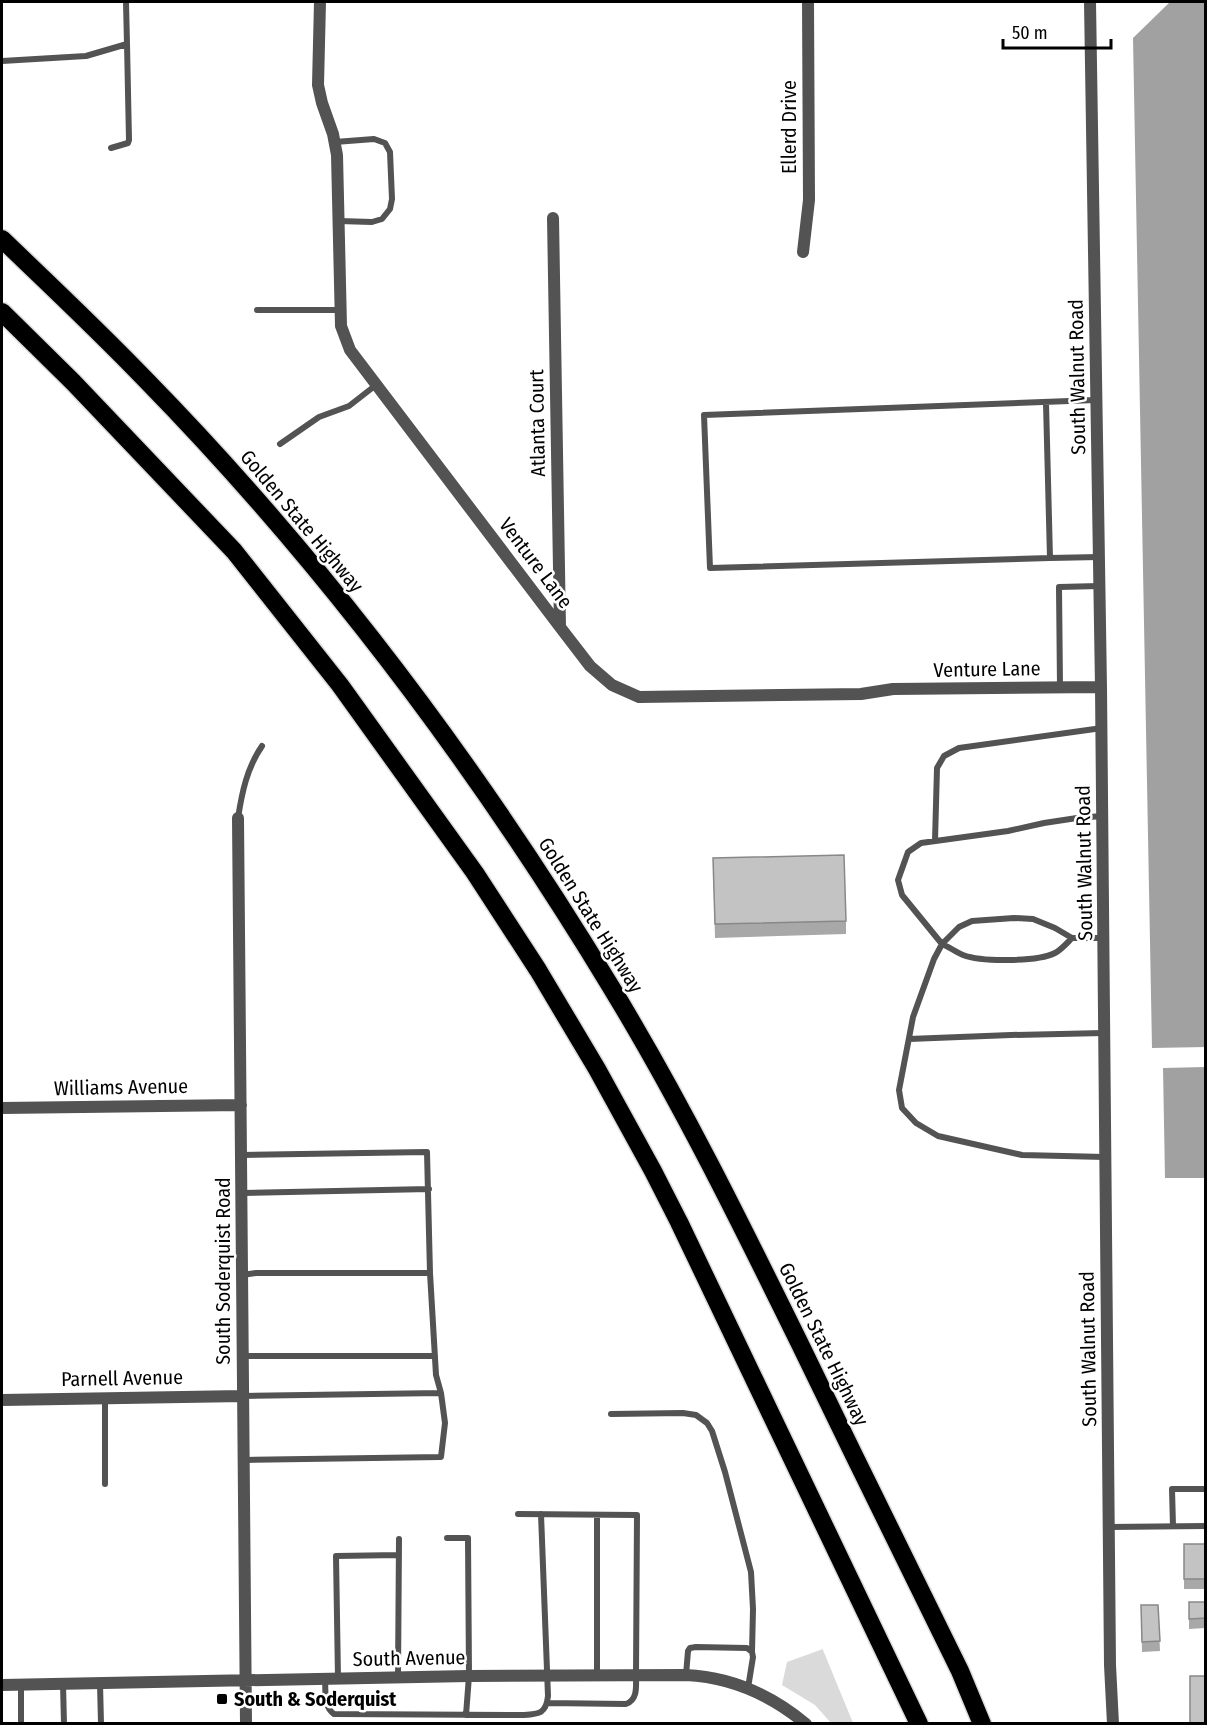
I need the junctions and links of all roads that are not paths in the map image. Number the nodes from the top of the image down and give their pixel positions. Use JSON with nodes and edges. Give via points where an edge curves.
{"nodes":[{"id":1,"x":126,"y":2,"type":"edge"},
{"id":2,"x":320,"y":2,"type":"edge"},
{"id":3,"x":808,"y":2,"type":"edge"},
{"id":4,"x":1090,"y":2,"type":"edge"},
{"id":5,"x":127,"y":44,"type":"junction"},
{"id":6,"x":2,"y":61,"type":"edge"},
{"id":7,"x":335,"y":142,"type":"junction"},
{"id":8,"x":111,"y":148,"type":"dead end"},
{"id":9,"x":553,"y":218,"type":"dead end"},
{"id":10,"x":338,"y":221,"type":"junction"},
{"id":11,"x":2,"y":239,"type":"edge"},
{"id":12,"x":803,"y":252,"type":"dead end"},
{"id":13,"x":257,"y":310,"type":"dead end"},
{"id":14,"x":340,"y":310,"type":"junction"},
{"id":15,"x":2,"y":312,"type":"edge"},
{"id":16,"x":376,"y":385,"type":"junction"},
{"id":17,"x":1096,"y":400,"type":"junction"},
{"id":18,"x":1046,"y":403,"type":"junction"},
{"id":19,"x":280,"y":444,"type":"dead end"},
{"id":20,"x":1099,"y":556,"type":"junction"},
{"id":21,"x":1050,"y":558,"type":"junction"},
{"id":22,"x":1100,"y":586,"type":"junction"},
{"id":23,"x":560,"y":627,"type":"junction"},
{"id":24,"x":1060,"y":687,"type":"junction"},
{"id":25,"x":1101,"y":687,"type":"junction"},
{"id":26,"x":1102,"y":728,"type":"junction"},
{"id":27,"x":262,"y":746,"type":"dead end"},
{"id":28,"x":1102,"y":816,"type":"junction"},
{"id":29,"x":238,"y":818,"type":"joint"},
{"id":30,"x":935,"y":841,"type":"junction"},
{"id":31,"x":1072,"y":938,"type":"junction"},
{"id":32,"x":1104,"y":938,"type":"junction"},
{"id":33,"x":942,"y":944,"type":"junction"},
{"id":34,"x":1104,"y":1033,"type":"junction"},
{"id":35,"x":909,"y":1039,"type":"junction"},
{"id":36,"x":241,"y":1105,"type":"junction"},
{"id":37,"x":2,"y":1108,"type":"edge"},
{"id":38,"x":241,"y":1155,"type":"junction"},
{"id":39,"x":1106,"y":1157,"type":"junction"},
{"id":40,"x":429,"y":1190,"type":"junction"},
{"id":41,"x":242,"y":1193,"type":"junction"},
{"id":42,"x":430,"y":1273,"type":"junction"},
{"id":43,"x":242,"y":1275,"type":"junction"},
{"id":44,"x":243,"y":1356,"type":"junction"},
{"id":45,"x":435,"y":1356,"type":"junction"},
{"id":46,"x":441,"y":1393,"type":"junction"},
{"id":47,"x":243,"y":1396,"type":"junction"},
{"id":48,"x":105,"y":1398,"type":"junction"},
{"id":49,"x":2,"y":1400,"type":"edge"},
{"id":50,"x":611,"y":1414,"type":"dead end"},
{"id":51,"x":244,"y":1460,"type":"junction"},
{"id":52,"x":105,"y":1484,"type":"dead end"},
{"id":53,"x":1206,"y":1489,"type":"edge"},
{"id":54,"x":518,"y":1514,"type":"dead end"},
{"id":55,"x":541,"y":1514,"type":"junction"},
{"id":56,"x":597,"y":1515,"type":"junction"},
{"id":57,"x":1173,"y":1526,"type":"junction"},
{"id":58,"x":1206,"y":1526,"type":"edge"},
{"id":59,"x":1109,"y":1527,"type":"junction"},
{"id":60,"x":447,"y":1538,"type":"dead end"},
{"id":61,"x":399,"y":1539,"type":"dead end"},
{"id":62,"x":399,"y":1555,"type":"junction"},
{"id":63,"x":752,"y":1652,"type":"junction"},
{"id":64,"x":636,"y":1675,"type":"junction"},
{"id":65,"x":686,"y":1675,"type":"junction"},
{"id":66,"x":469,"y":1676,"type":"junction"},
{"id":67,"x":546,"y":1676,"type":"junction"},
{"id":68,"x":597,"y":1676,"type":"junction"},
{"id":69,"x":399,"y":1677,"type":"junction"},
{"id":70,"x":325,"y":1678,"type":"junction"},
{"id":71,"x":338,"y":1678,"type":"junction"},
{"id":72,"x":246,"y":1680,"type":"junction"},
{"id":73,"x":63,"y":1683,"type":"junction"},
{"id":74,"x":100,"y":1683,"type":"junction"},
{"id":75,"x":21,"y":1684,"type":"junction"},
{"id":76,"x":2,"y":1685,"type":"edge"},
{"id":77,"x":748,"y":1689,"type":"junction"},
{"id":78,"x":547,"y":1703,"type":"junction"},
{"id":79,"x":466,"y":1715,"type":"junction"},
{"id":80,"x":21,"y":1724,"type":"edge"},
{"id":81,"x":64,"y":1724,"type":"edge"},
{"id":82,"x":101,"y":1724,"type":"edge"},
{"id":83,"x":246,"y":1724,"type":"edge"},
{"id":84,"x":806,"y":1724,"type":"edge"},
{"id":85,"x":919,"y":1724,"type":"edge"},
{"id":86,"x":982,"y":1724,"type":"edge"},
{"id":87,"x":1113,"y":1724,"type":"edge"}],
"edges":[{"from":1,"to":5,"type":"lane"},
{"from":2,"to":7,"type":"street","name":"Venture Lane","via":[[318,85]]},
{"from":3,"to":12,"type":"street","name":"Ellerd Drive","via":[[809,200]]},
{"from":4,"to":17,"type":"street","name":"South Walnut Road"},
{"from":5,"to":6,"type":"lane","via":[[86,56]]},
{"from":5,"to":8,"type":"lane","via":[[129,140]]},
{"from":7,"to":10,"type":"street","name":"Venture Lane"},
{"from":7,"to":10,"type":"lane","via":[[374,139],[385,143],[390,152],[392,198],[382,219]]},
{"from":9,"to":23,"type":"street","name":"Atlanta Court"},
{"from":10,"to":14,"type":"street","name":"Venture Lane"},
{"from":11,"to":86,"type":"highway","name":"Golden State Highway","via":[[146,380],[304,556],[414,695],[550,888],[666,1081],[727,1196],[960,1671]]},
{"from":13,"to":14,"type":"lane"},
{"from":14,"to":16,"type":"street","name":"Venture Lane","via":[[350,350]]},
{"from":15,"to":85,"type":"highway","via":[[234,551],[340,686],[476,873],[550,990],[653,1170]]},
{"from":16,"to":19,"type":"lane","via":[[349,406],[319,417]]},
{"from":16,"to":23,"type":"street","name":"Venture Lane"},
{"from":17,"to":18,"type":"lane"},
{"from":17,"to":20,"type":"street","name":"South Walnut Road"},
{"from":18,"to":21,"type":"lane"},
{"from":18,"to":21,"type":"lane","via":[[704,415],[710,568]]},
{"from":20,"to":21,"type":"lane"},
{"from":20,"to":22,"type":"street","name":"South Walnut Road"},
{"from":22,"to":24,"type":"lane","via":[[1059,587]]},
{"from":22,"to":25,"type":"street","name":"South Walnut Road"},
{"from":23,"to":24,"type":"street","name":"Venture Lane","via":[[590,666],[612,685],[639,697]]},
{"from":24,"to":25,"type":"street","name":"Venture Lane"},
{"from":25,"to":26,"type":"street","name":"South Walnut Road"},
{"from":26,"to":28,"type":"street","name":"South Walnut Road"},
{"from":26,"to":30,"type":"lane","via":[[959,748],[944,756],[937,768]]},
{"from":27,"to":29,"type":"lane","via":[[253,760]]},
{"from":28,"to":30,"type":"lane"},
{"from":28,"to":32,"type":"street","name":"South Walnut Road"},
{"from":29,"to":36,"type":"street","name":"South Soderquist Road"},
{"from":30,"to":33,"type":"lane","via":[[921,843],[908,852],[898,880],[902,895]]},
{"from":31,"to":32,"type":"lane"},
{"from":31,"to":33,"type":"lane","via":[[1055,953],[1017,959],[981,959]]},
{"from":31,"to":33,"type":"lane","via":[[1033,920],[1014,918],[972,921],[959,927]]},
{"from":32,"to":34,"type":"street","name":"South Walnut Road"},
{"from":33,"to":35,"type":"lane","via":[[916,1007]]},
{"from":34,"to":35,"type":"lane"},
{"from":34,"to":39,"type":"street","name":"South Walnut Road"},
{"from":35,"to":39,"type":"lane","via":[[899,1090],[902,1108],[916,1123],[938,1136],[1022,1155]]},
{"from":36,"to":37,"type":"street","name":"Williams Avenue"},
{"from":36,"to":38,"type":"street","name":"South Soderquist Road"},
{"from":38,"to":40,"type":"lane","via":[[427,1152]]},
{"from":38,"to":41,"type":"street","name":"South Soderquist Road"},
{"from":39,"to":59,"type":"street","name":"South Walnut Road"},
{"from":40,"to":41,"type":"lane"},
{"from":40,"to":42,"type":"lane"},
{"from":41,"to":43,"type":"street","name":"South Soderquist Road"},
{"from":42,"to":43,"type":"lane"},
{"from":42,"to":45,"type":"lane"},
{"from":43,"to":44,"type":"street","name":"South Soderquist Road"},
{"from":44,"to":45,"type":"lane"},
{"from":44,"to":47,"type":"street","name":"South Soderquist Road"},
{"from":45,"to":46,"type":"lane"},
{"from":46,"to":47,"type":"lane"},
{"from":46,"to":51,"type":"lane","via":[[445,1423],[441,1456]]},
{"from":47,"to":48,"type":"street","name":"Parnell Avenue"},
{"from":47,"to":51,"type":"street","name":"South Soderquist Road"},
{"from":48,"to":49,"type":"street","name":"Parnell Avenue"},
{"from":48,"to":52,"type":"lane"},
{"from":50,"to":63,"type":"lane","via":[[696,1415],[712,1431],[751,1572]]},
{"from":51,"to":72,"type":"street","name":"South Soderquist Road"},
{"from":53,"to":57,"type":"lane","via":[[1172,1489]]},
{"from":54,"to":55,"type":"lane"},
{"from":55,"to":56,"type":"lane"},
{"from":55,"to":67,"type":"lane"},
{"from":56,"to":64,"type":"lane","via":[[637,1515]]},
{"from":56,"to":68,"type":"lane"},
{"from":57,"to":58,"type":"lane"},
{"from":57,"to":59,"type":"lane"},
{"from":59,"to":87,"type":"street","name":"South Walnut Road"},
{"from":60,"to":66,"type":"lane","via":[[468,1538]]},
{"from":61,"to":62,"type":"lane"},
{"from":62,"to":69,"type":"lane"},
{"from":62,"to":71,"type":"lane","via":[[336,1556]]},
{"from":63,"to":65,"type":"lane","via":[[742,1647],[690,1648]]},
{"from":63,"to":77,"type":"lane"},
{"from":64,"to":65,"type":"street","name":"South Avenue"},
{"from":64,"to":68,"type":"street","name":"South Avenue"},
{"from":64,"to":78,"type":"lane","via":[[634,1699],[626,1704]]},
{"from":65,"to":77,"type":"street","name":"South Avenue","via":[[709,1677]]},
{"from":66,"to":67,"type":"street","name":"South Avenue"},
{"from":66,"to":69,"type":"street","name":"South Avenue"},
{"from":66,"to":79,"type":"lane"},
{"from":67,"to":68,"type":"street","name":"South Avenue"},
{"from":67,"to":78,"type":"lane"},
{"from":69,"to":71,"type":"street","name":"South Avenue"},
{"from":70,"to":71,"type":"street","name":"South Avenue"},
{"from":70,"to":72,"type":"street","name":"South Avenue"},
{"from":70,"to":79,"type":"lane","via":[[326,1705],[334,1714]]},
{"from":72,"to":74,"type":"street","name":"South Avenue"},
{"from":72,"to":83,"type":"street","name":"South Soderquist Road"},
{"from":73,"to":74,"type":"street","name":"South Avenue"},
{"from":73,"to":75,"type":"street","name":"South Avenue"},
{"from":73,"to":81,"type":"lane"},
{"from":74,"to":82,"type":"lane"},
{"from":75,"to":76,"type":"street","name":"South Avenue"},
{"from":75,"to":80,"type":"lane"},
{"from":77,"to":84,"type":"street","name":"South Avenue","via":[[774,1701]]},
{"from":78,"to":79,"type":"lane","via":[[540,1713]]}]}
